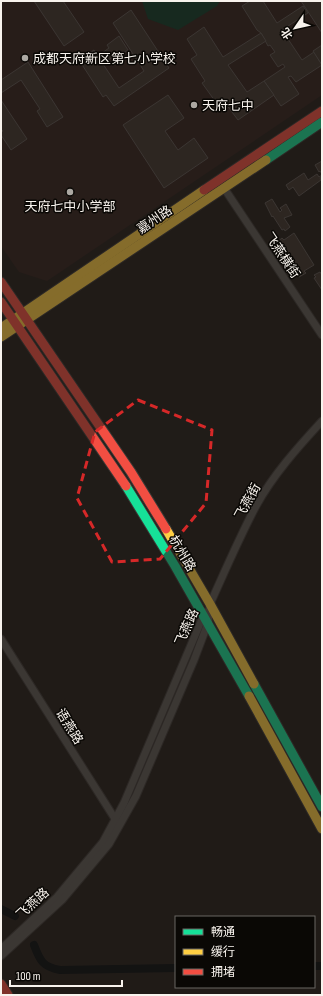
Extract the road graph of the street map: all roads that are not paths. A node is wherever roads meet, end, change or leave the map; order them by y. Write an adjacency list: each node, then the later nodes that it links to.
1 (322, 111): 6 (main road)
2 (322, 122): 3 (main road, 嘉州路)
3 (224, 188): 6 (main road, 嘉州路); 9 (street, 飞燕横街)
4 (1, 282): 6 (main road, 杭州路)
5 (1, 302): 7 (main road, 杭州路)
6 (24, 317): 7 (main road); 12 (main road, 杭州路)
7 (15, 323): 8 (main road); 10 (main road); 13 (main road, 杭州路)
8 (1, 328)
9 (322, 335)
10 (1, 337)
11 (322, 421): 12 (street, 飞燕街)
12 (210, 604): 13 (street, 飞燕路); 14 (street, 飞燕路); 16 (main road, 杭州路)
13 (204, 614): 14 (main road, 杭州路); 17 (street, 飞燕路)
14 (208, 624): 17 (street, 飞燕路); 18 (main road, 杭州路)
15 (1, 639): 17 (street, 语燕路)
16 (322, 807)
17 (117, 823): 19 (street, 飞燕路); 20 (street, 飞燕路)
18 (322, 829)
19 (1, 949)
20 (1, 956)
21 (1, 984): 22 (main road)
22 (8, 995)

